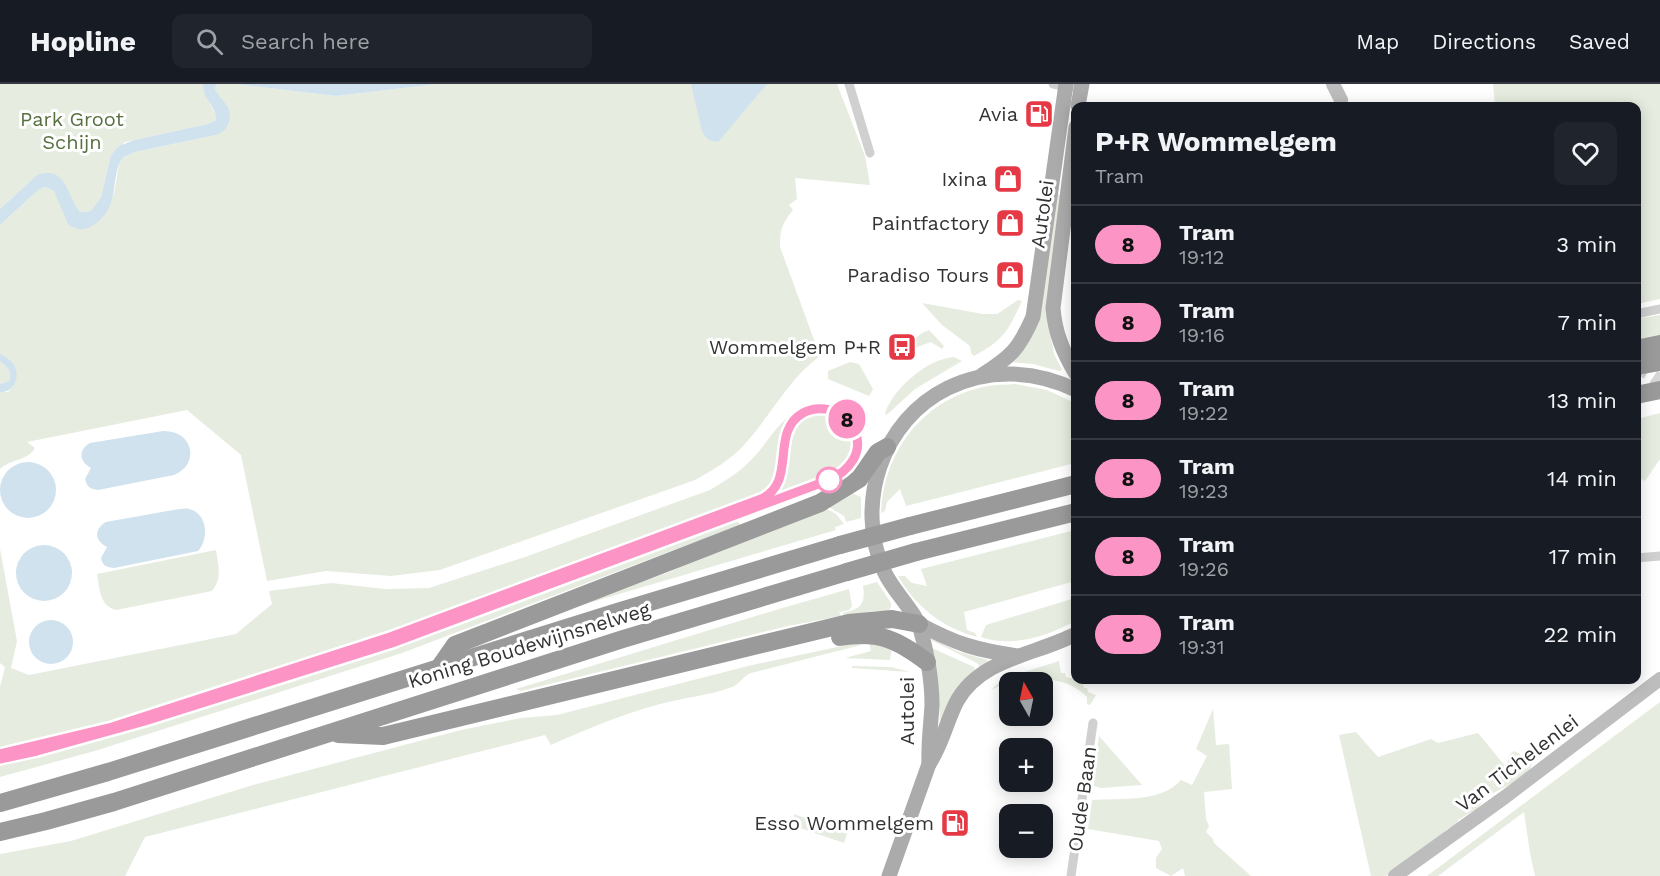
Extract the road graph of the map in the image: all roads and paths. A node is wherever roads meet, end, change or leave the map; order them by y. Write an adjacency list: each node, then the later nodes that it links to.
1 (850, 84): 6 (street)
2 (1333, 84): 5 (street)
3 (1070, 85): 4 (main road, Autolei); 15 (main road, Autolei)
4 (1076, 102)
5 (1341, 102)
6 (870, 153)
7 (1071, 180): 13 (main road, Autolei)
8 (1660, 309): 9 (street)
9 (1641, 313)
10 (1660, 344): 11 (highway)
11 (1641, 347)
12 (1660, 362): 14 (highway)
13 (1071, 365)
14 (1641, 365)
15 (981, 376): 16 (main road, Autolei); 19 (main road, Autolei)
16 (1071, 388)
17 (1660, 390): 18 (highway)
18 (1641, 394)
19 (887, 447): 24 (main road, Autolei); 29 (highway)
20 (1071, 485): 29 (highway, Koning Boudewijnsnelweg, bridge)
21 (1071, 513): 32 (highway, Koning Boudewijnsnelweg, bridge)
22 (1660, 556): 23 (street)
23 (1641, 558)
24 (919, 624): 25 (highway); 27 (main road, Autolei); 28 (main road, Autolei)
25 (804, 634): 28 (highway); 32 (highway)
26 (1071, 636): 27 (main road, Autolei)
27 (1020, 656): 33 (main road, Autolei)
28 (927, 662): 33 (main road, Autolei)
29 (439, 668): 34 (highway, Koning Boudewijnsnelweg)
30 (1660, 679): 38 (street, Van Tichelenlei)
31 (1093, 723): 37 (street, Oude Baan)
32 (324, 734): 35 (highway, Koning Boudewijnsnelweg)
33 (929, 764): 36 (main road, Autolei)
34 (0, 803)
35 (0, 832)
36 (889, 876)
37 (1071, 876)
38 (1395, 876)

